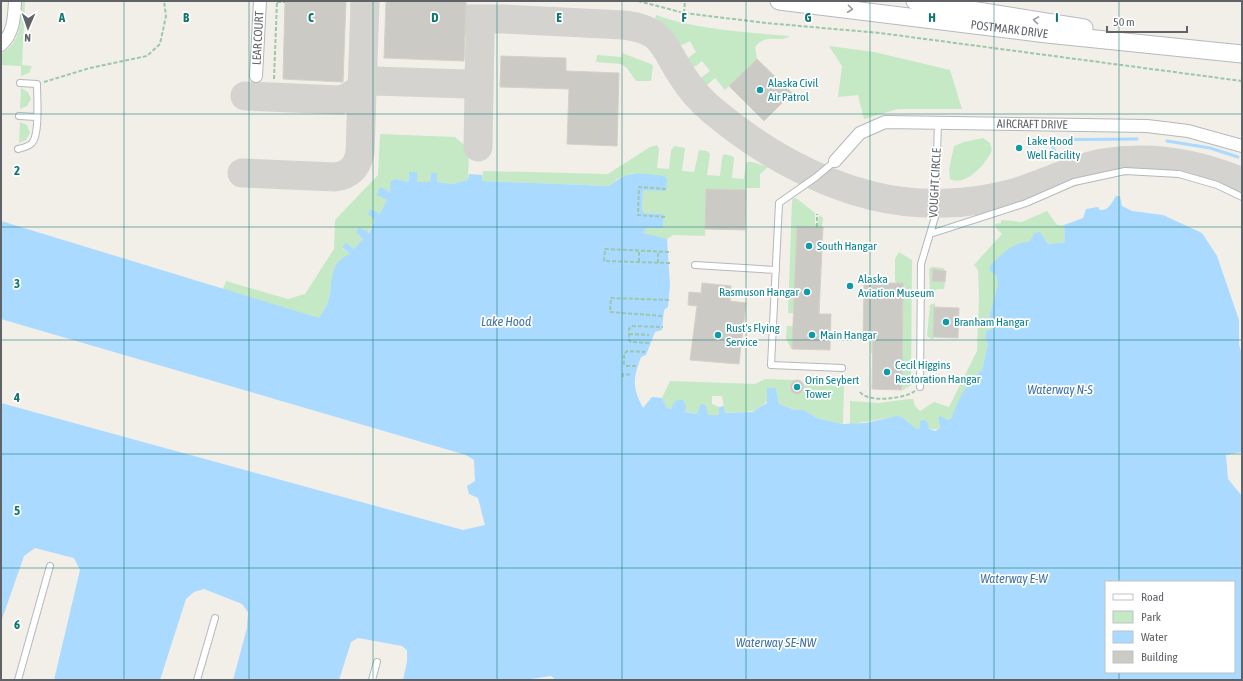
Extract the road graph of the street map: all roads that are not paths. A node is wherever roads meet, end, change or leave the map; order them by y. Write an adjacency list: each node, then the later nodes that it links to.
1 (15, 1): 5 (street)
2 (260, 1): 7 (street, LEAR COURT)
3 (779, 1): 6 (street, POSTMARK DRIVE, one-way to 6)
4 (915, 1): 6 (street, POSTMARK DRIVE, one-way to 4)
5 (1, 45)
6 (1241, 54)
7 (256, 76)
8 (20, 83): 10 (lane)
9 (19, 116): 10 (lane)
10 (36, 117): 13 (lane)
11 (938, 122): 12 (street, AIRCRAFT DRIVE); 14 (street, AIRCRAFT DRIVE); 16 (lane, VOUGHT CIRCLE)
12 (1242, 146)
13 (18, 149)
14 (835, 161): 18 (lane)
15 (1242, 197): 16 (lane)
16 (930, 234): 20 (lane, VOUGHT CIRCLE)
17 (695, 266): 18 (lane)
18 (776, 270): 19 (lane)
19 (842, 368)
20 (920, 387)
21 (50, 566): 24 (lane)
22 (215, 618): 25 (lane)
23 (377, 662): 26 (lane)
24 (18, 680)
25 (197, 680)
26 (372, 680)

